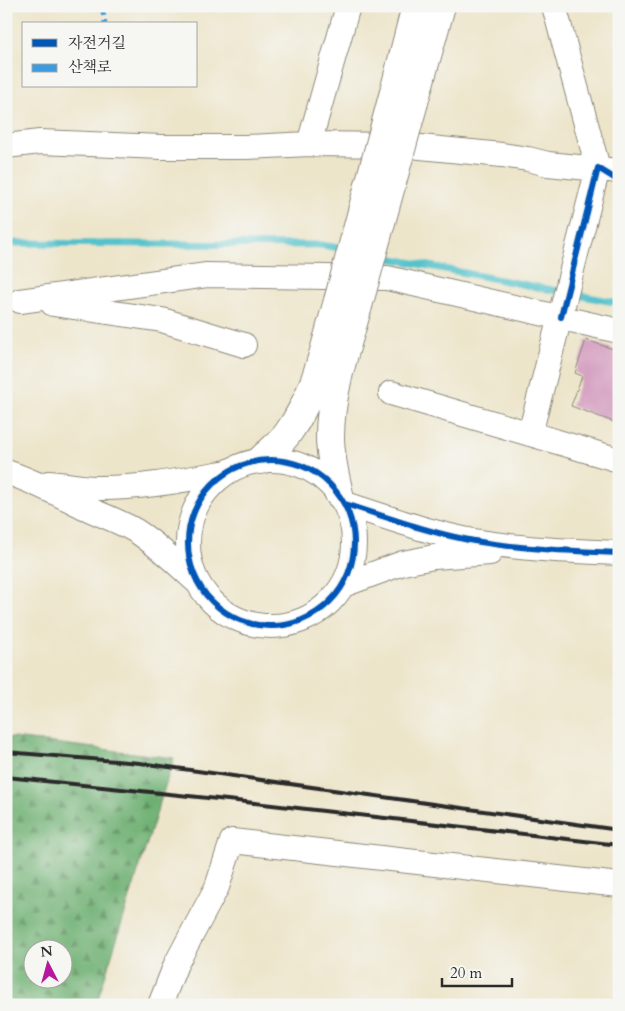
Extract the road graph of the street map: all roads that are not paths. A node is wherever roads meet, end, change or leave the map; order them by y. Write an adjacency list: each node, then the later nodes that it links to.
1 (348, 6): 6 (street)
2 (416, 6): 5 (highway)
3 (441, 6): 5 (highway)
4 (554, 6): 8 (street)
5 (404, 97): 11 (highway, bridge)
6 (309, 144): 7 (street); 8 (street)
7 (6, 146)
8 (609, 169): 9 (street); 12 (street)
9 (619, 181)
10 (13, 301): 12 (street); 14 (street)
11 (348, 303): 17 (highway); 22 (highway)
12 (561, 317): 13 (street); 16 (street)
13 (619, 331)
14 (244, 345)
15 (391, 393): 16 (street)
16 (530, 434): 18 (street)
17 (261, 460): 20 (street); 22 (street)
18 (619, 460)
19 (6, 472): 21 (street)
20 (227, 472): 21 (street); 25 (street)
21 (34, 481): 25 (street)
22 (342, 499): 23 (street); 26 (street)
23 (554, 550): 24 (street); 26 (street)
24 (619, 554)
25 (197, 582): 26 (street)
26 (342, 585)
27 (619, 885): 28 (street)
28 (160, 1005)

